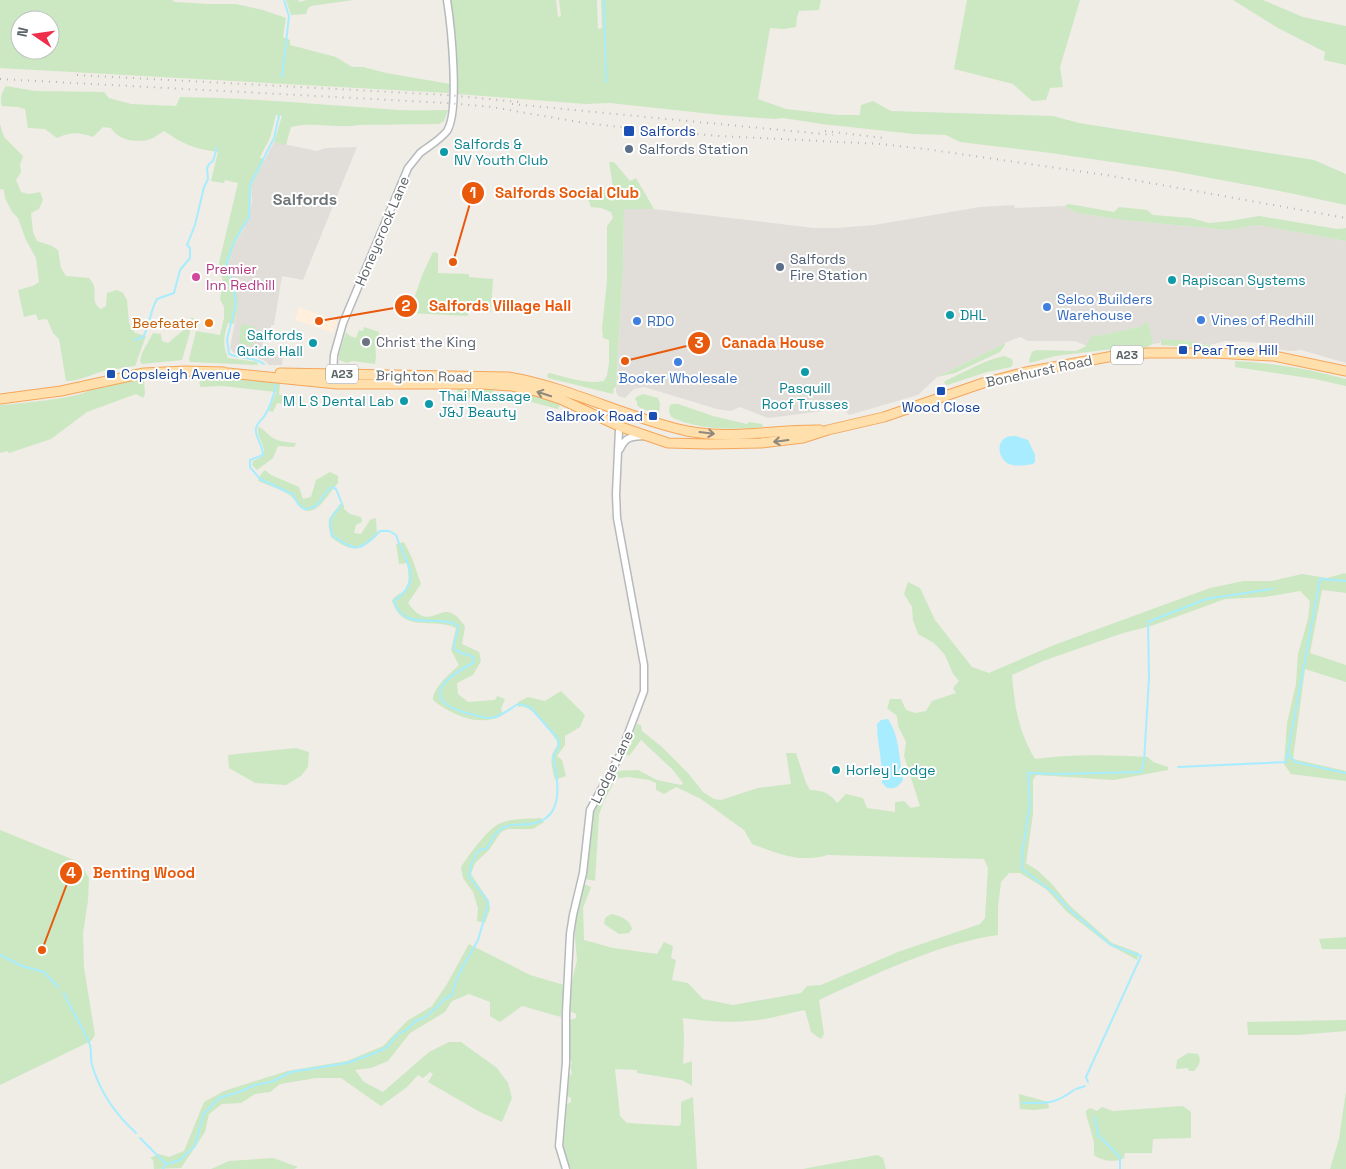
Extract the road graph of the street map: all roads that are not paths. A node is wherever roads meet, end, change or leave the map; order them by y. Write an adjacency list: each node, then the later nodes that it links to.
1 (447, 0): 3 (street, Honeycrock Lane)
2 (1346, 371): 7 (main road, Bonehurst Road / A23)
3 (333, 379): 4 (main road, Brighton Road / A23); 5 (main road, Brighton Road / A23); 6 (main road, Brighton Road / A23, one-way to 3)
4 (0, 399)
5 (624, 412): 7 (main road, Bonehurst Road / A23, one-way to 7)
6 (621, 427): 8 (main road, Bonehurst Road / A23); 9 (street, Lodge Lane)
7 (828, 430): 8 (main road, Bonehurst Road / A23, one-way to 8)
8 (645, 436): 9 (street)
9 (619, 450): 10 (street, Lodge Lane)
10 (566, 1169)

